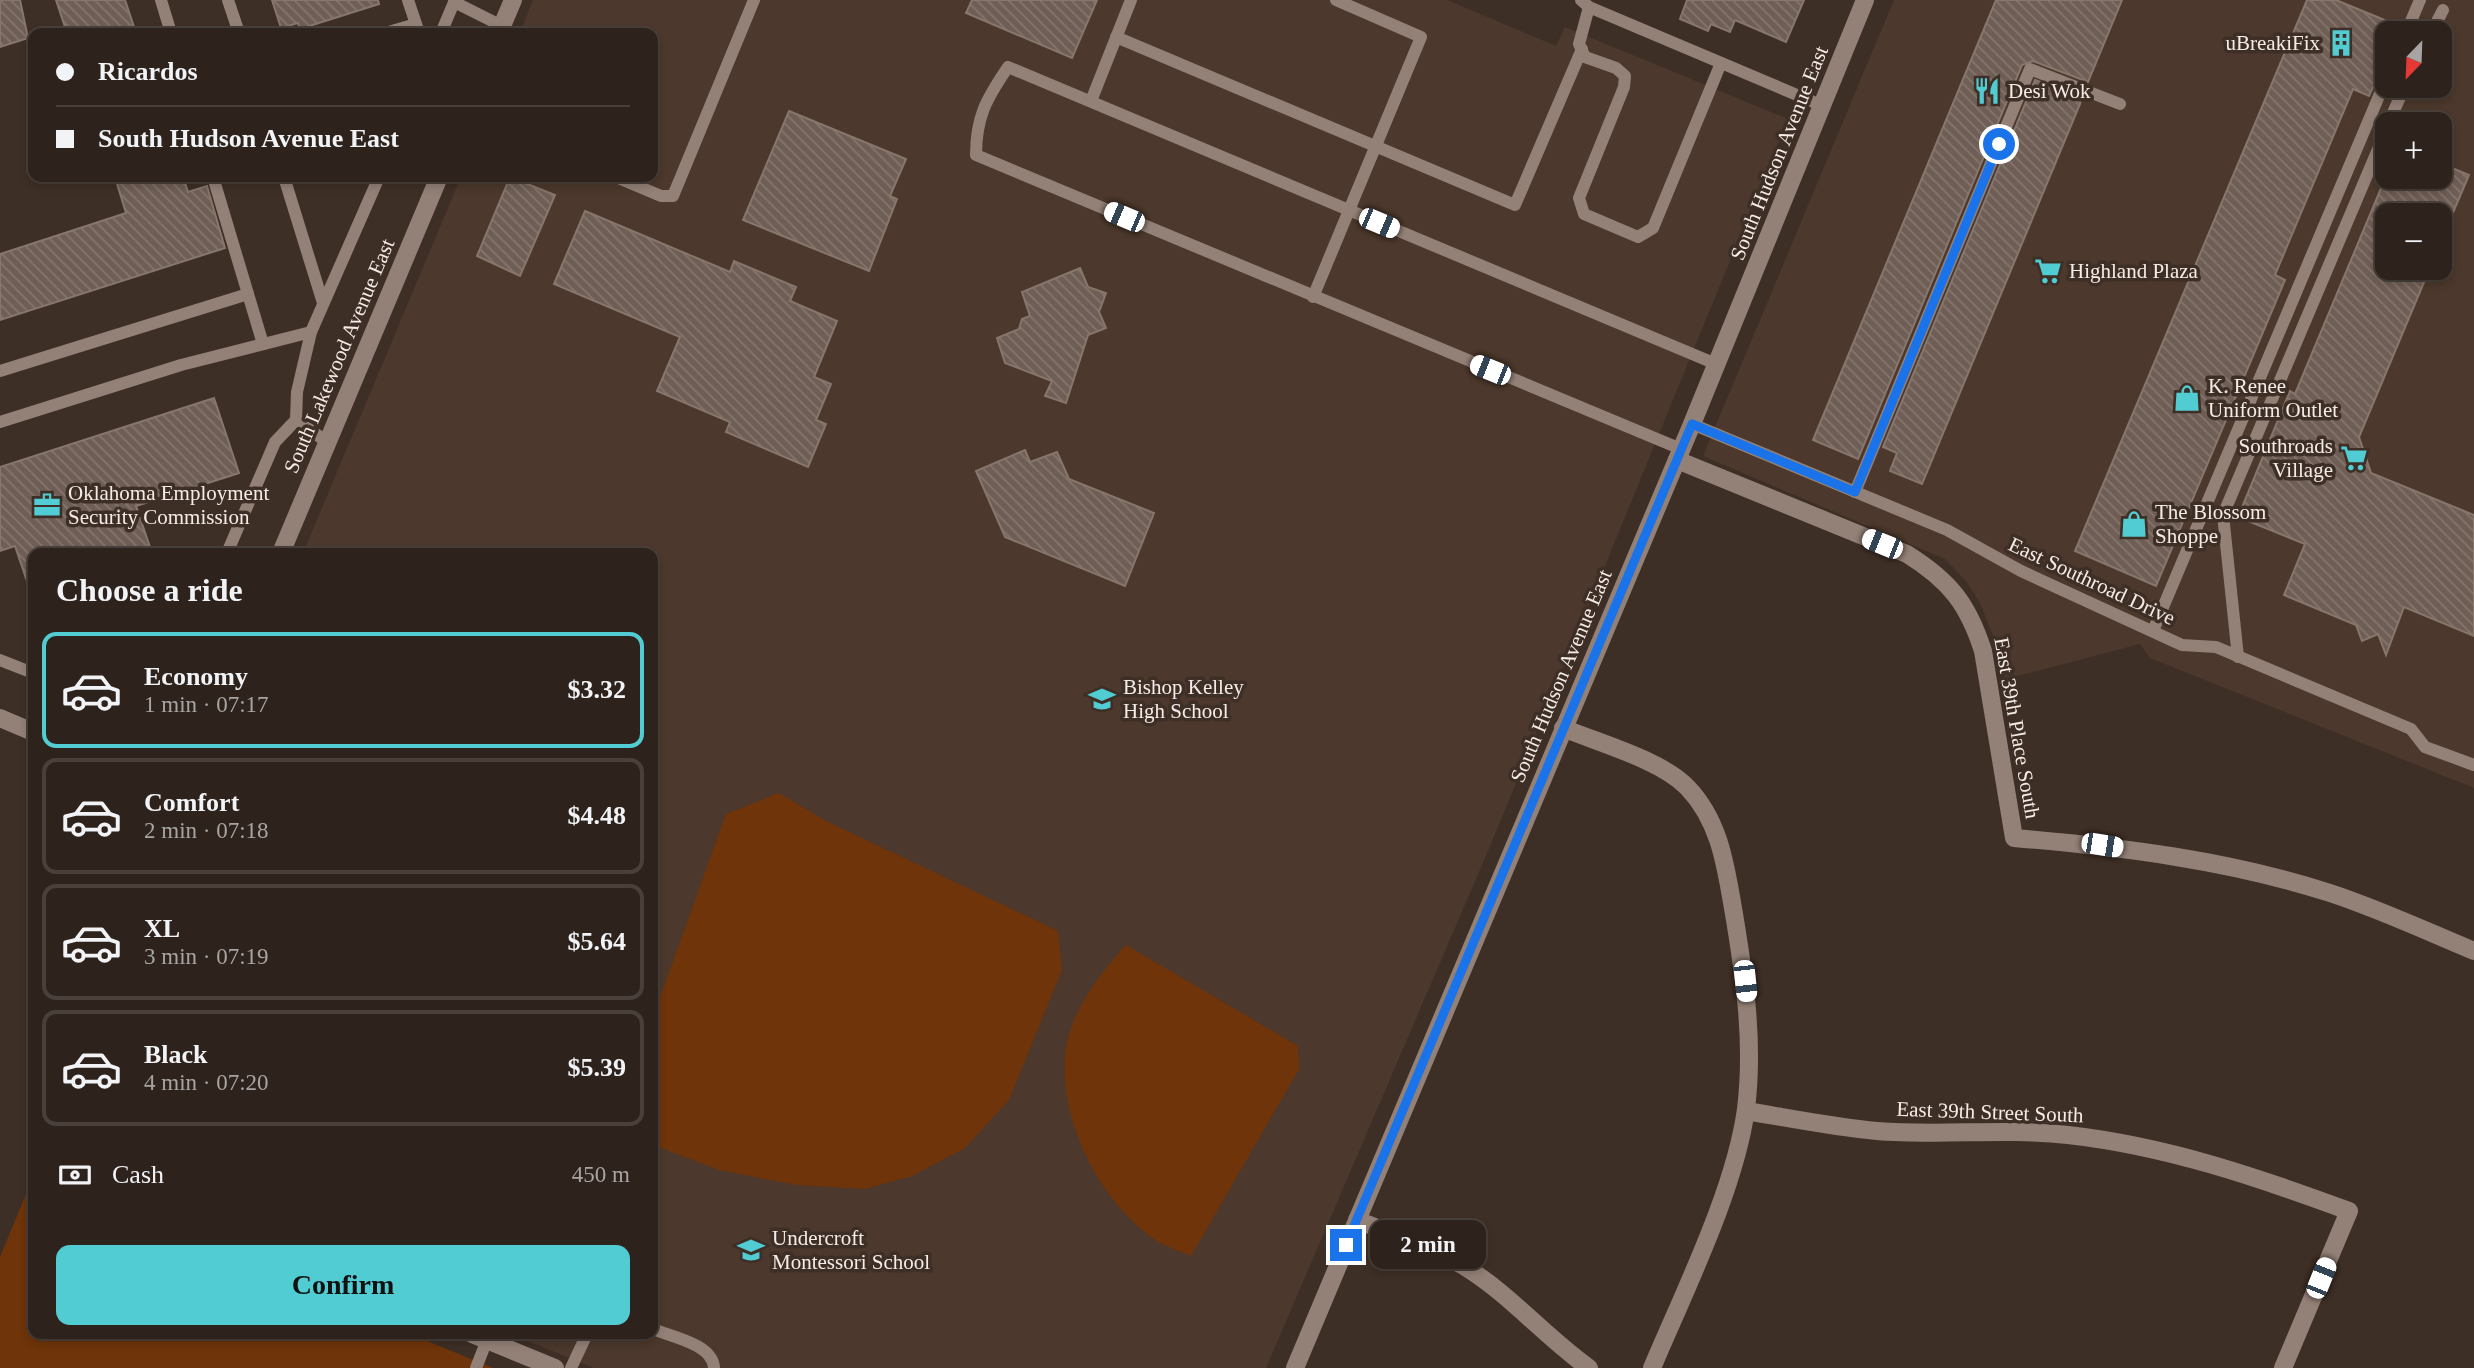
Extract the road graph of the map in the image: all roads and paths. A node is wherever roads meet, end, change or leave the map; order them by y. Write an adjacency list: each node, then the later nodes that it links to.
1 (161, 0): 15 (lane)
2 (228, 0): 16 (lane)
3 (408, 0): 17 (lane)
4 (513, 0): 20 (street)
5 (754, 0): 34 (lane)
6 (1131, 0): 21 (lane)
7 (1336, 0): 28 (lane)
8 (1865, 0): 27 (street, South Hudson Avenue East)
9 (2420, 0): 13 (lane)
10 (454, 1): 18 (lane); 19 (lane)
11 (1585, 4): 22 (lane); 23 (lane)
12 (2443, 10): 14 (lane)
13 (2411, 21)
14 (2437, 21)
15 (169, 28)
16 (237, 28)
17 (417, 28)
18 (443, 28)
19 (497, 28)
20 (501, 28)
21 (1116, 37): 25 (lane); 28 (lane)
22 (1582, 49): 23 (lane); 28 (lane)
23 (1721, 63): 27 (lane)
24 (2378, 98): 51 (lane)
25 (1091, 102): 35 (lane); 37 (lane)
26 (2120, 104): 48 (lane)
27 (1823, 106): 41 (street, South Hudson Avenue East)
28 (1376, 147): 35 (lane)
29 (2375, 157): 52 (lane)
30 (214, 182): 36 (lane)
31 (286, 182): 38 (lane)
32 (377, 182): 38 (lane)
33 (437, 182): 46 (street, South Lakewood Avenue East)
34 (628, 182)
35 (1350, 211): 37 (lane); 41 (lane)
36 (248, 294): 40 (lane); 42 (lane)
37 (1313, 297): 47 (lane)
38 (323, 303): 39 (lane)
39 (311, 332): 40 (lane); 43 (lane)
40 (263, 344): 44 (lane)
41 (1716, 364): 45 (street, South Hudson Avenue East)
42 (0, 371)
43 (296, 420): 46 (lane); 49 (lane)
44 (0, 422)
45 (1692, 424): 47 (street, South Hudson Avenue East); 48 (lane, East Southroad Drive)
46 (327, 442): 50 (street, South Lakewood Avenue East)
47 (1679, 455): 56 (street, South Hudson Avenue East); 59 (street, East 39th Place South)
48 (1855, 492): 51 (lane, East Southroad Drive)
49 (229, 548)
50 (283, 548)
51 (2153, 631): 52 (lane, East Southroad Drive)
52 (2238, 657): 58 (lane, East Southroad Drive)
53 (0, 660): 54 (lane)
54 (28, 671)
55 (0, 718): 57 (street)
56 (1563, 728): 60 (street); 61 (street, South Hudson Avenue East)
57 (28, 730)
58 (2474, 765)
59 (2474, 951)
60 (1745, 1111): 72 (street); 73 (street, East 39th Street South)
61 (1357, 1220): 70 (street, South Hudson Avenue East); 71 (street)
62 (658, 1331): 69 (lane)
63 (480, 1339): 66 (lane)
64 (485, 1339): 67 (street)
65 (585, 1339): 68 (lane)
66 (476, 1368)
67 (555, 1368)
68 (571, 1368)
69 (714, 1368)
70 (1295, 1368)
71 (1588, 1368)
72 (1652, 1368)
73 (2283, 1368)

